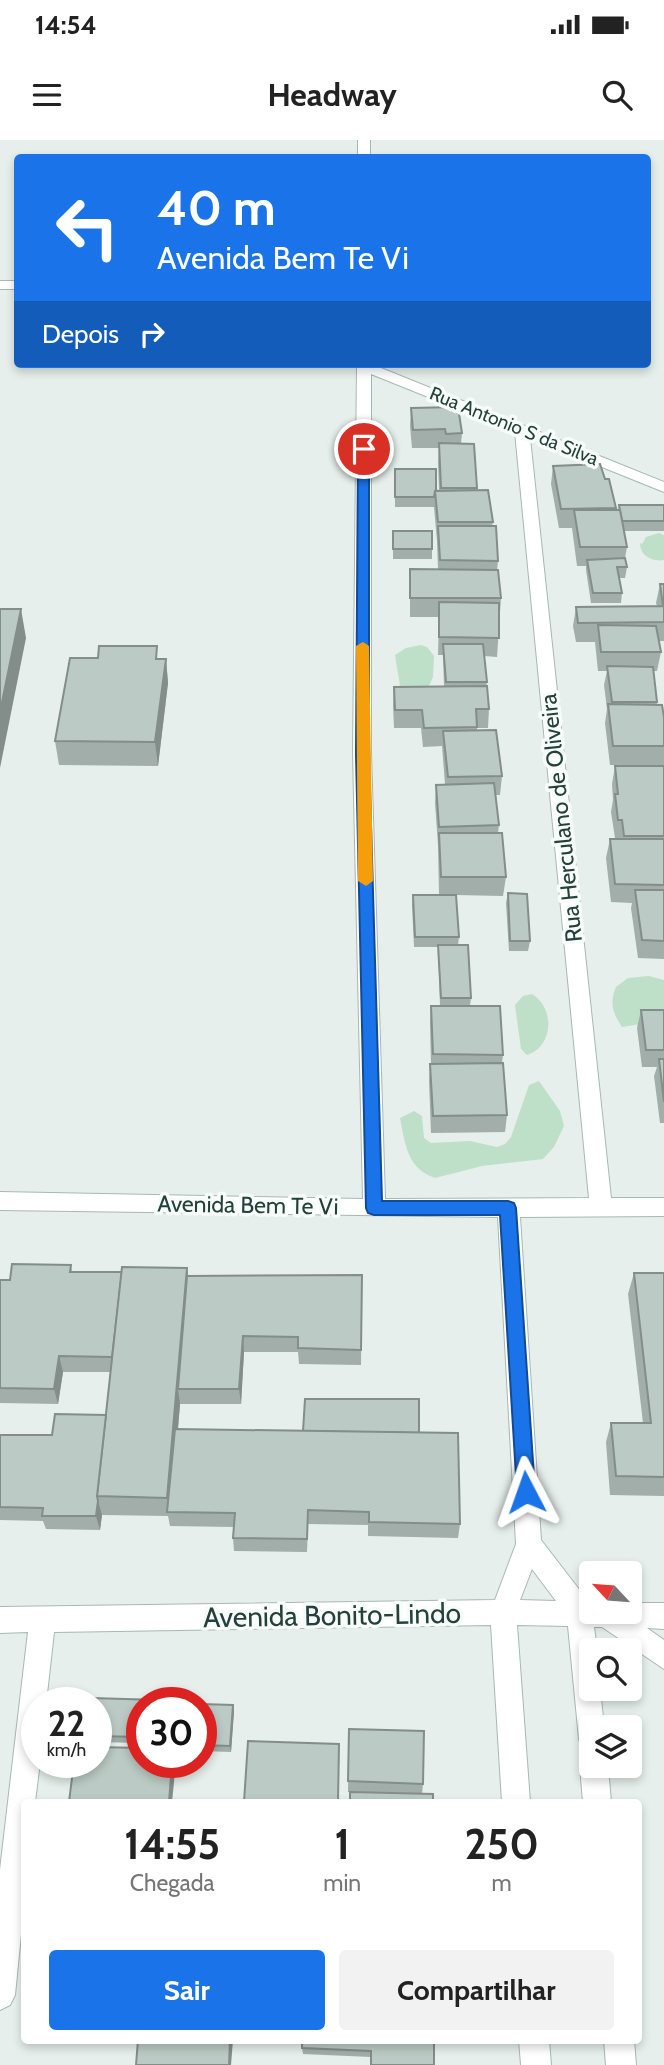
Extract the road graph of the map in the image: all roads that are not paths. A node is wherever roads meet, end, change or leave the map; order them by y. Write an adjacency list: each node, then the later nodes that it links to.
1 (364, 368): 8 (street)
2 (371, 368): 3 (street, Rua Antonio S da Silva)
3 (522, 429): 4 (street, Rua Antonio S da Silva); 6 (street, Rua Herculano de Oliveira)
4 (664, 486)
5 (0, 1201): 8 (street, Avenida Bem Te Vi)
6 (601, 1207): 7 (street, Avenida Bem Te Vi); 9 (street, Avenida Bem Te Vi)
7 (664, 1207)
8 (374, 1208): 9 (street, Avenida Bem Te Vi)
9 (508, 1208): 10 (street)
10 (529, 1544): 11 (street); 12 (street)
11 (579, 1611)
12 (503, 1612): 13 (street, Avenida Bonito-Lindo); 17 (street, Avenida Bonito-Lindo); 24 (street)
13 (579, 1612)
14 (642, 1616): 15 (street, Avenida Bonito-Lindo)
15 (664, 1616)
16 (0, 1620): 17 (street, Avenida Bonito-Lindo)
17 (42, 1621): 23 (street)
18 (581, 1624): 21 (street)
19 (619, 1624): 20 (street)
20 (664, 1656)
21 (590, 1715)
22 (595, 1778): 25 (street)
23 (22, 1799)
24 (516, 1799)
25 (597, 1799)
26 (21, 1808): 27 (street)
27 (0, 1995)
28 (534, 2044): 30 (street)
29 (619, 2044): 31 (street)
30 (536, 2065)
31 (621, 2065)

